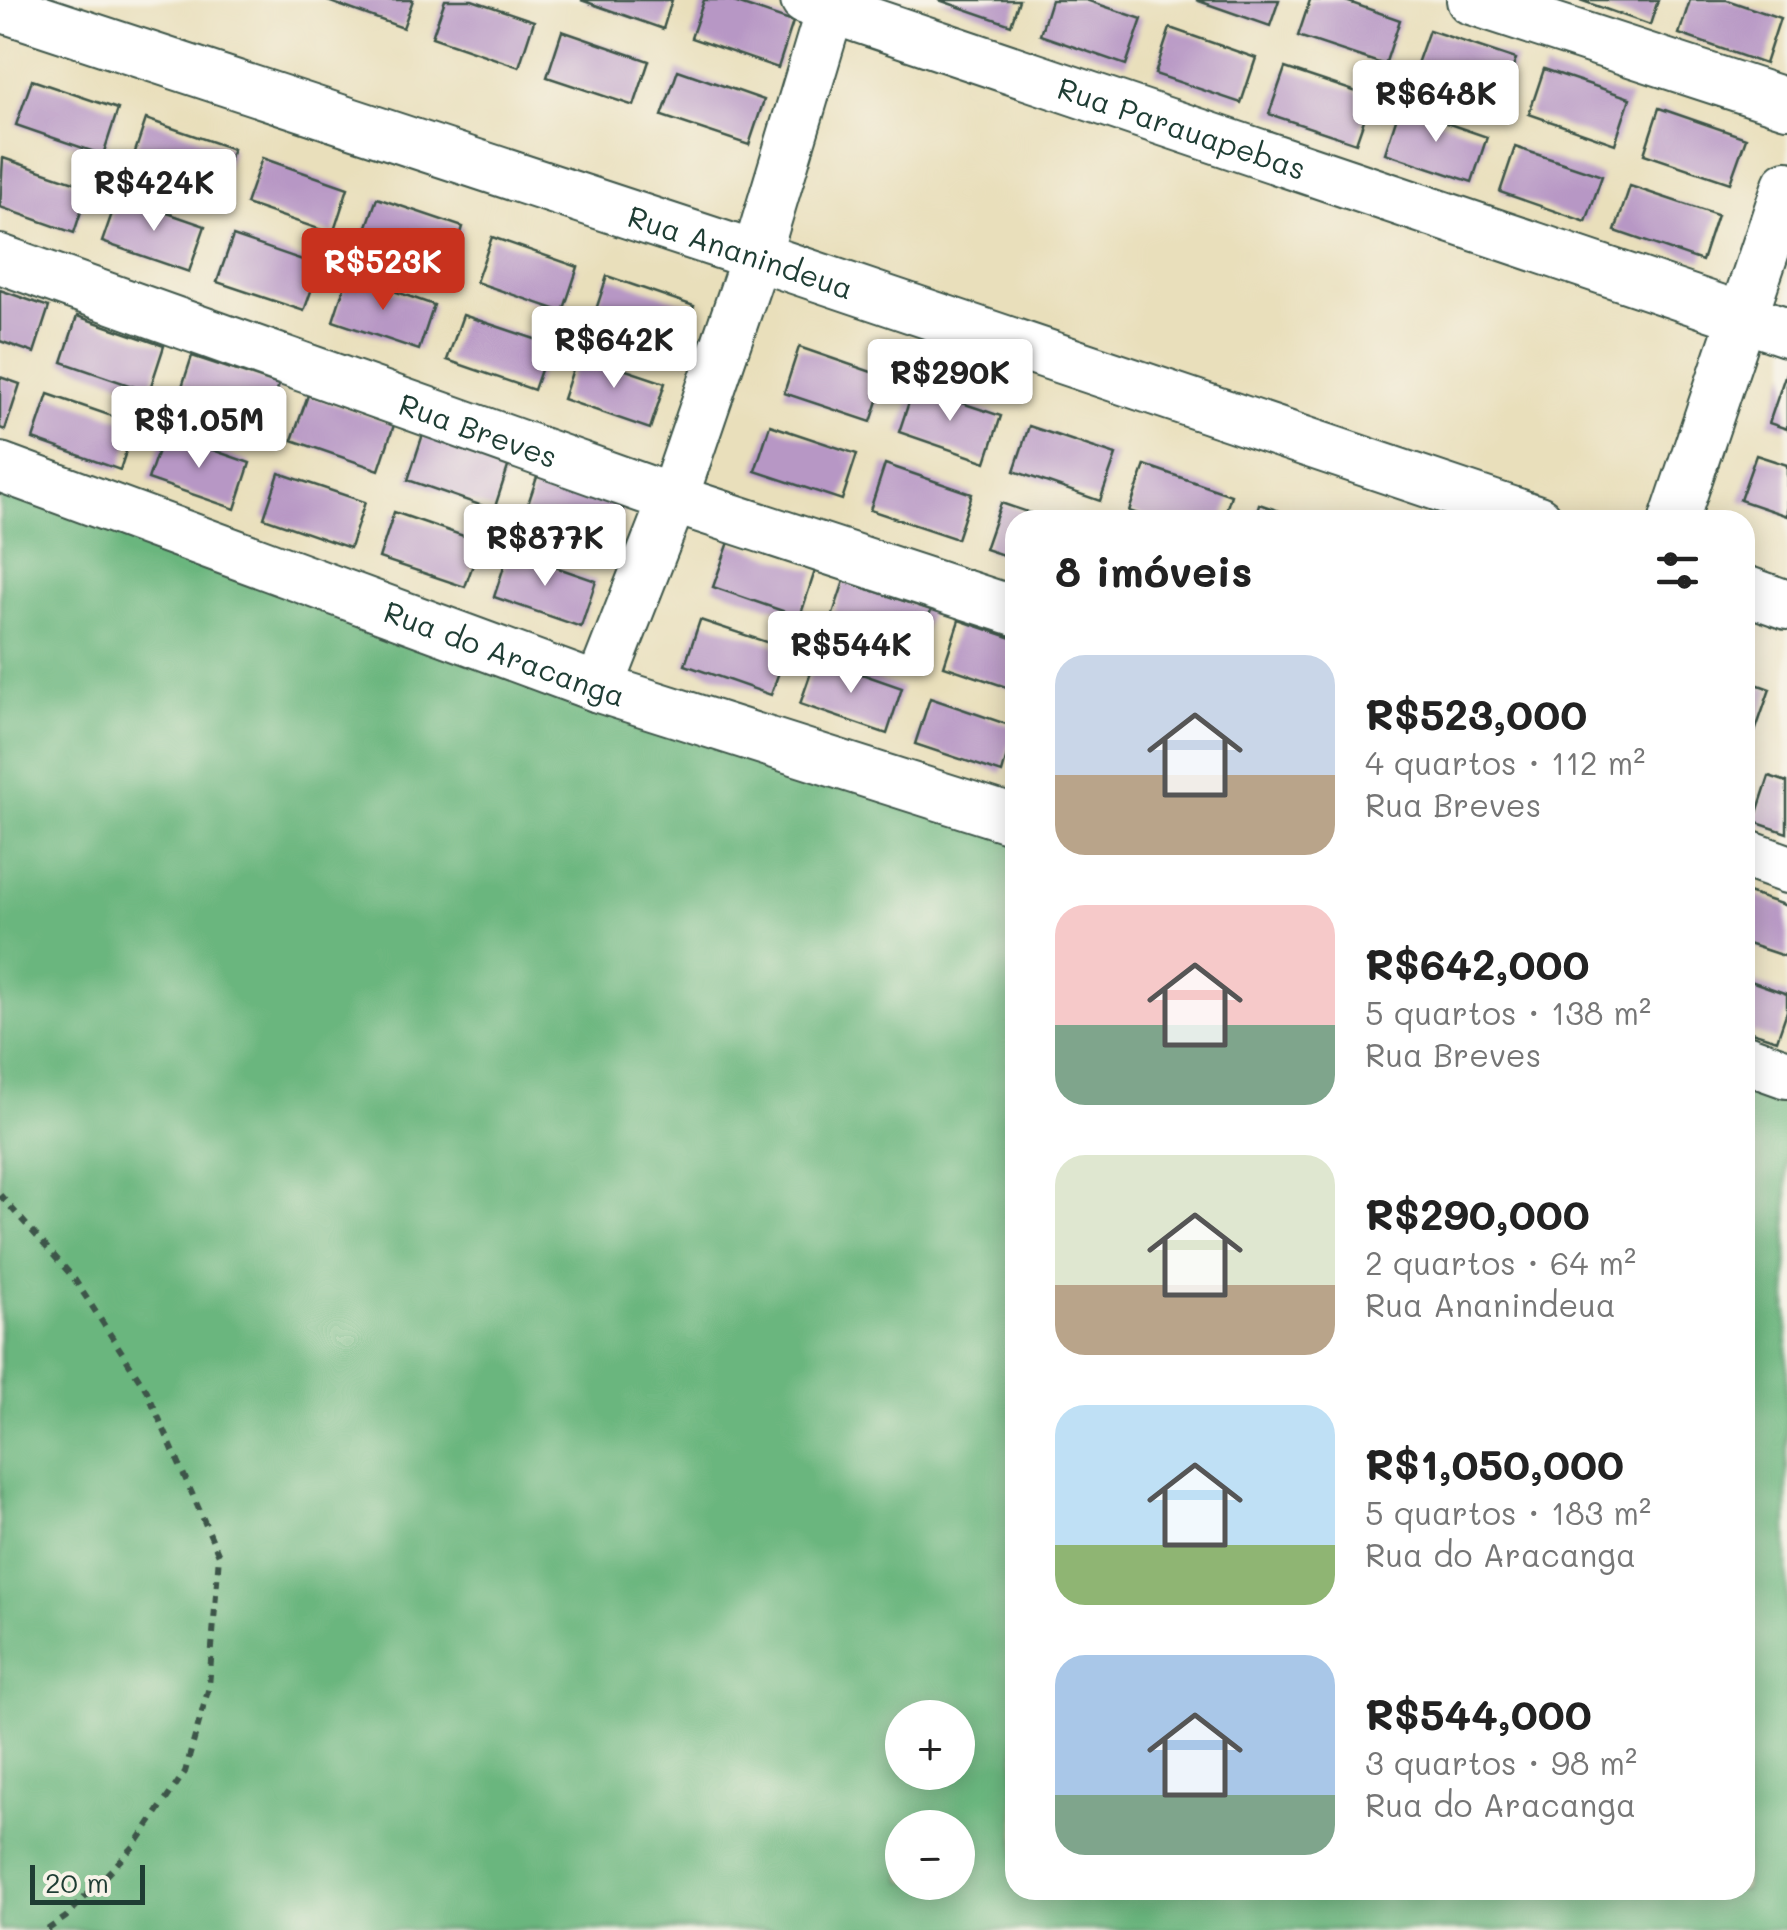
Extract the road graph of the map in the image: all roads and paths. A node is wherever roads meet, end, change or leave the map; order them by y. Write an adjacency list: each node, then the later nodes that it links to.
1 (1471, 0): 4 (street)
2 (822, 3): 6 (street); 8 (street, Rua Parauapebas)
3 (0, 7): 6 (street, Rua Ananindeua)
4 (1787, 103)
5 (1787, 184): 8 (street)
6 (756, 256): 11 (street); 12 (street, Rua Ananindeua)
7 (0, 258): 11 (street, Rua Breves)
8 (1742, 317): 9 (street, Rua Parauapebas); 13 (street)
9 (1787, 332)
10 (0, 467): 17 (street, Rua do Aracanga)
11 (673, 498): 16 (street, Rua Breves); 17 (street)
12 (1508, 510)
13 (1677, 510)
14 (1755, 594): 15 (street)
15 (1787, 605)
16 (1005, 608)
17 (599, 688): 18 (street, Rua do Aracanga)
18 (1005, 817)
19 (1755, 858): 20 (street)
20 (1787, 869)
21 (1755, 1063): 22 (street)
22 (1787, 1074)
23 (0, 1195): 24 (path)
24 (48, 1930)

